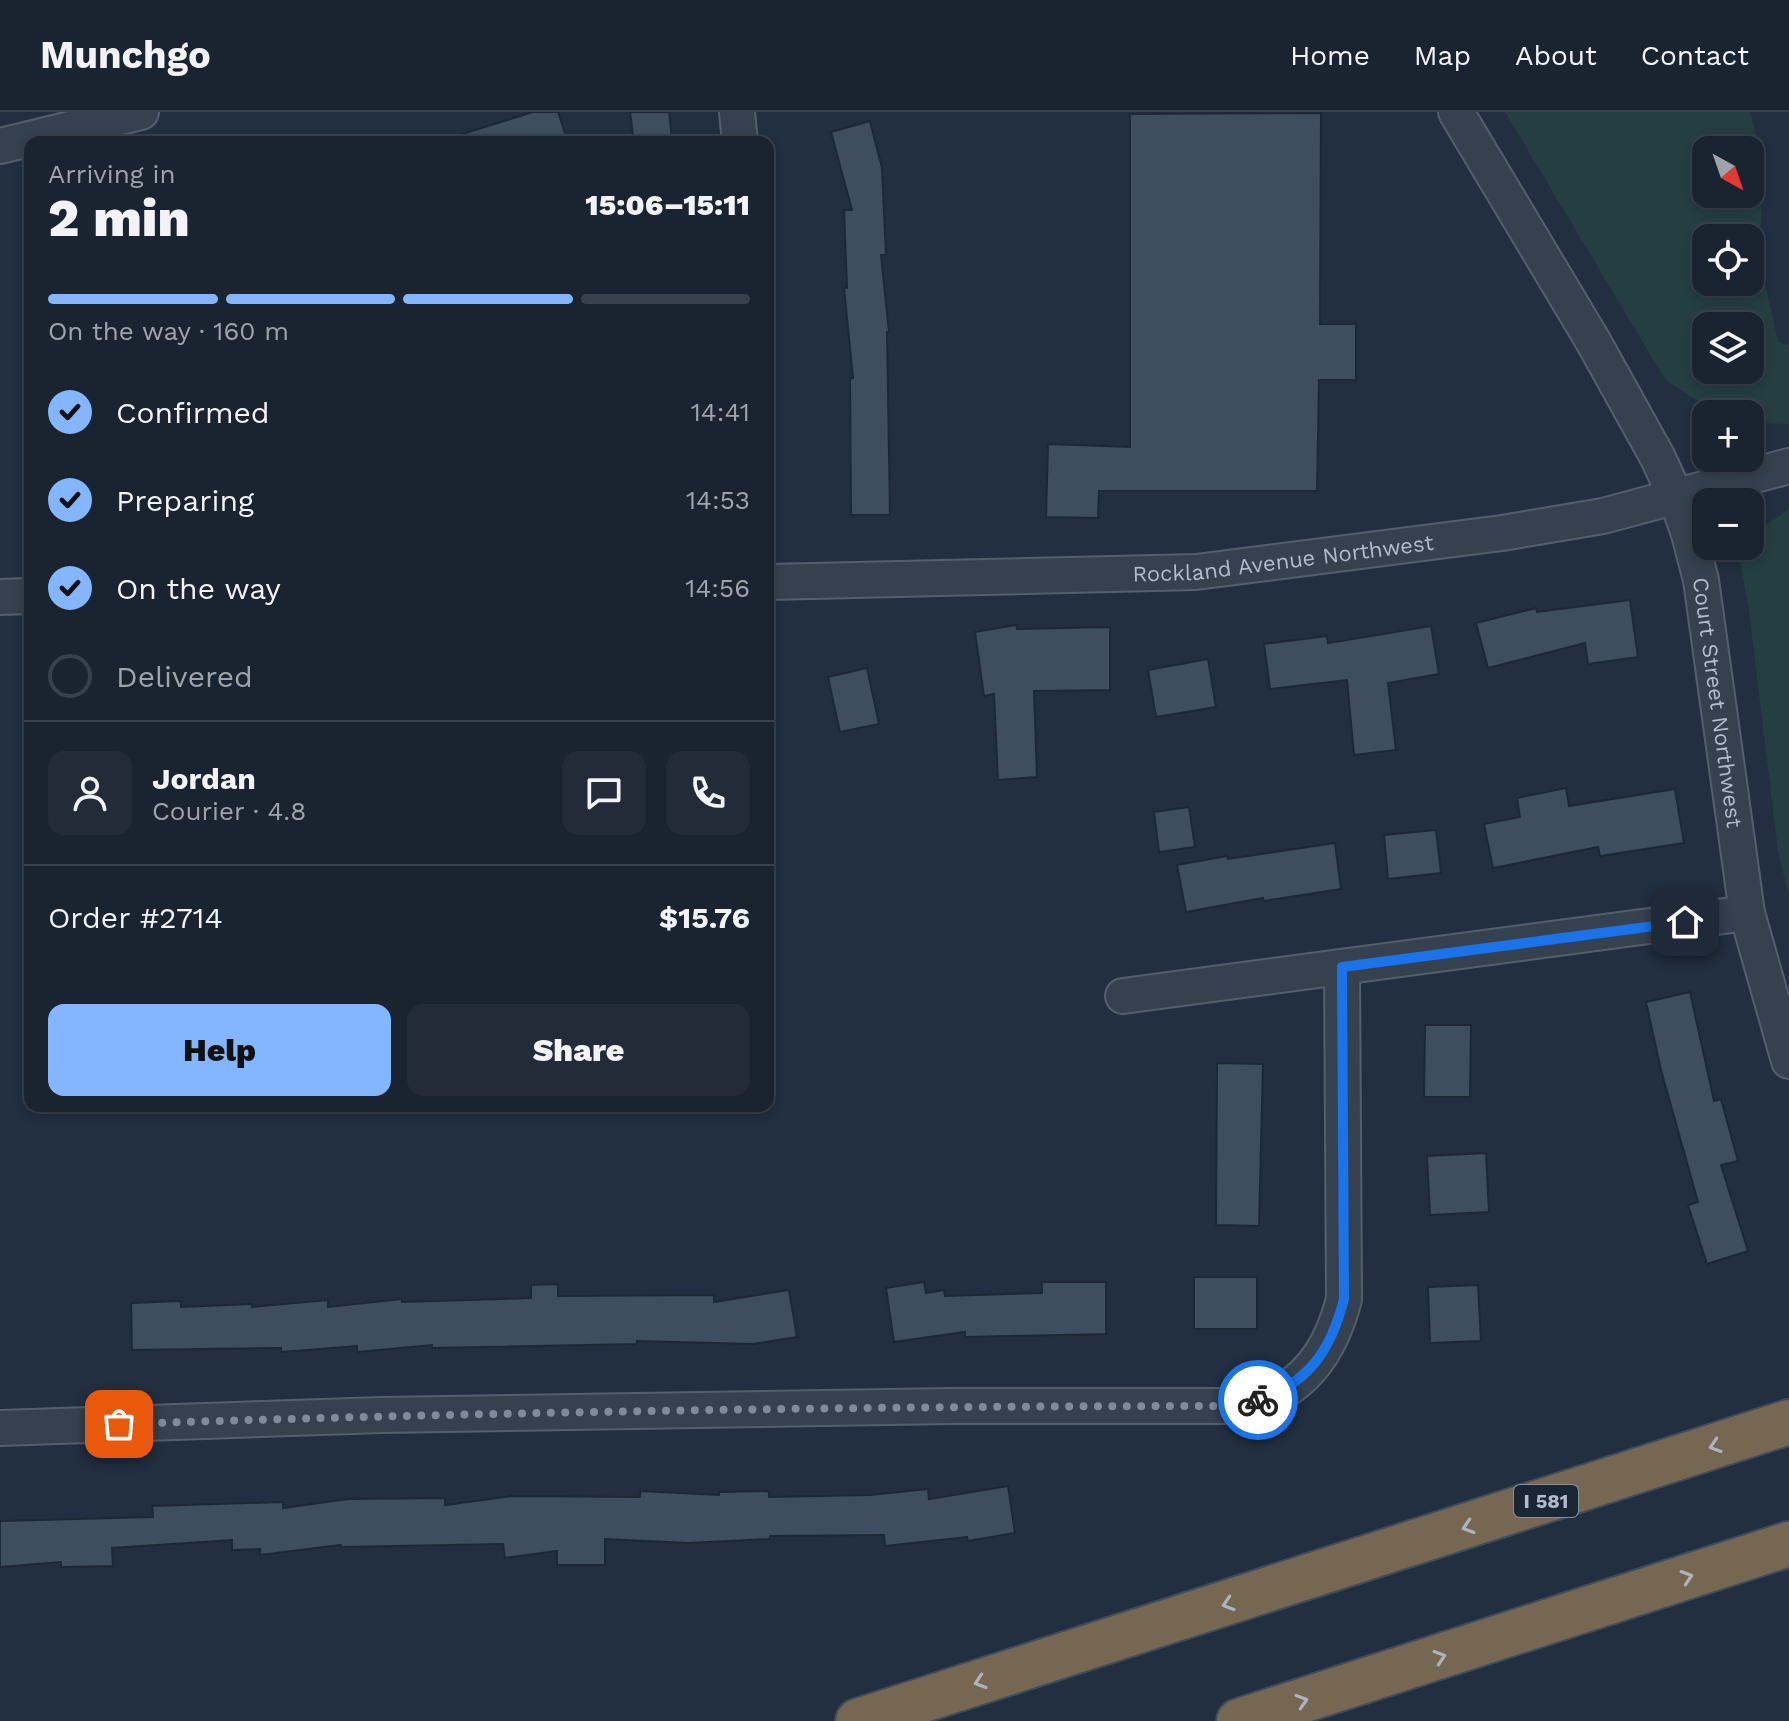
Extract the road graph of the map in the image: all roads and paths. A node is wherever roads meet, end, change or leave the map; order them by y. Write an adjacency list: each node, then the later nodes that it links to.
1 (141, 112): 4 (street)
2 (737, 112): 5 (street)
3 (1456, 112): 9 (street, Court Street Northwest)
4 (41, 136)
5 (739, 136)
6 (24, 140): 7 (street)
7 (0, 146)
8 (1789, 466): 9 (street, Rockland Avenue Northwest)
9 (1676, 497): 10 (street, Rockland Avenue Northwest); 13 (street, Court Street Northwest)
10 (774, 582)
11 (24, 596): 12 (street)
12 (0, 597)
13 (1747, 913): 14 (street); 16 (street, Court Street Northwest)
14 (1342, 967): 15 (street); 18 (street)
15 (1123, 996)
16 (1789, 1061)
17 (1789, 1422): 20 (highway, I 581, one-way to 20)
18 (0, 1428)
19 (1789, 1544): 21 (highway, one-way to 19)
20 (858, 1721)
21 (1239, 1721)

